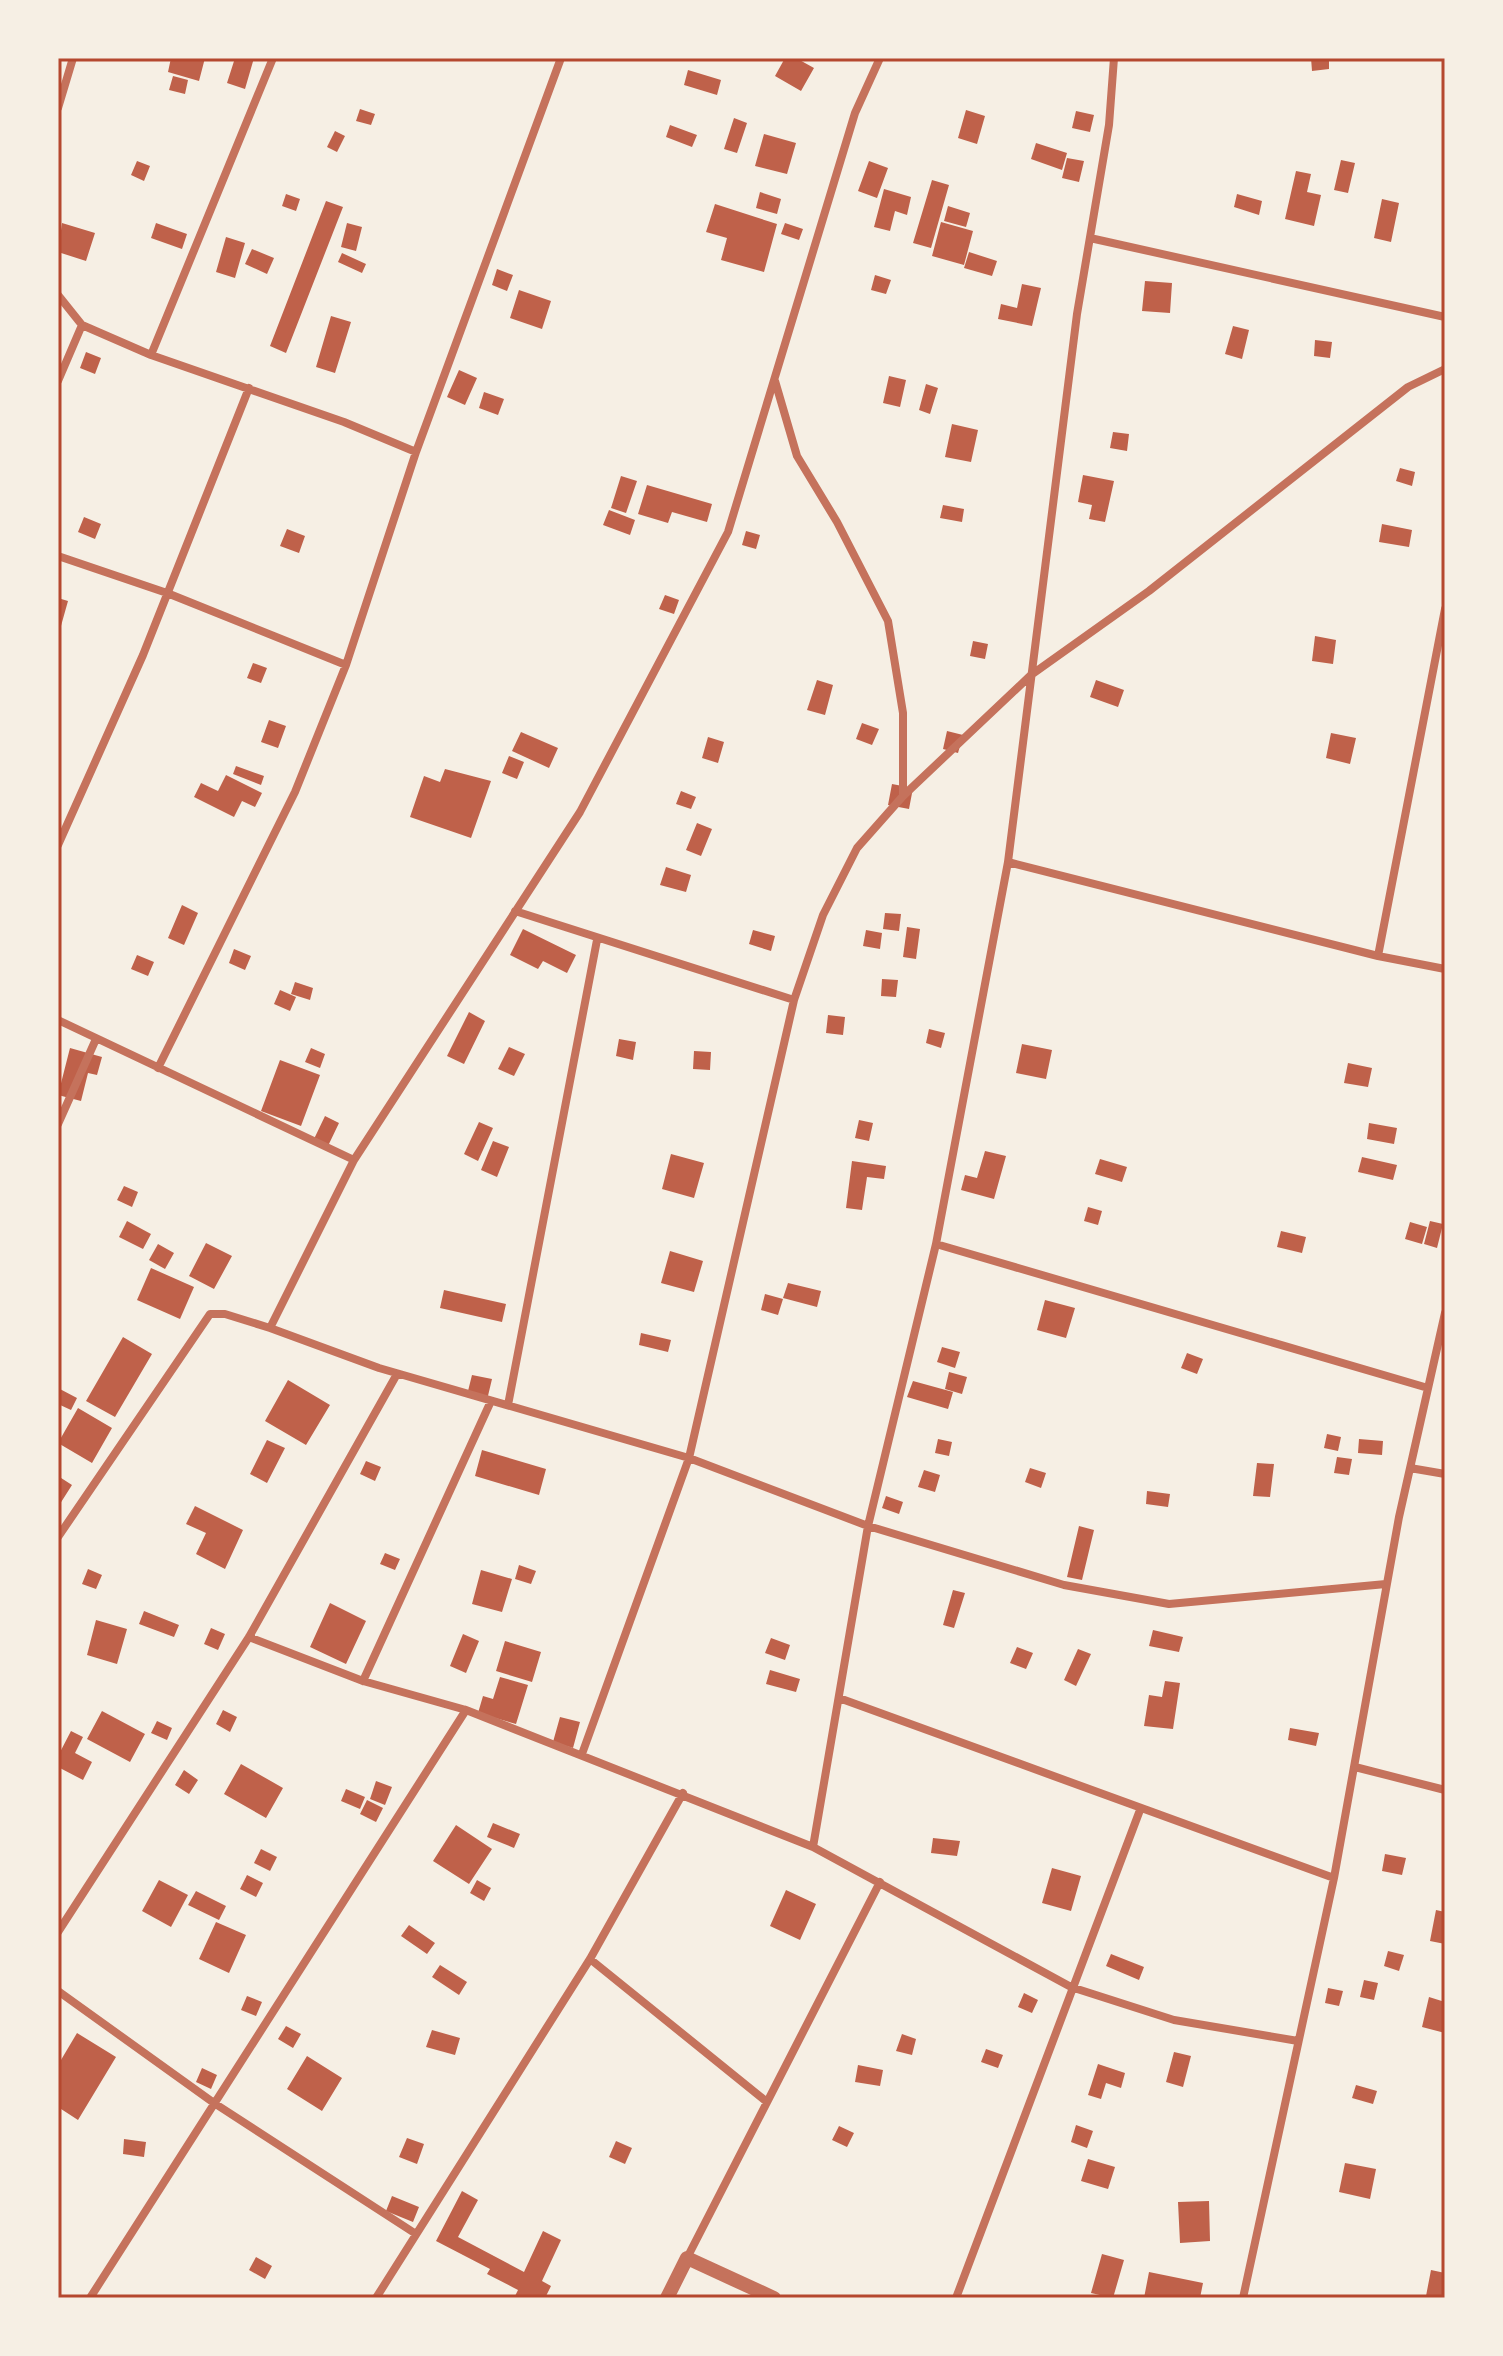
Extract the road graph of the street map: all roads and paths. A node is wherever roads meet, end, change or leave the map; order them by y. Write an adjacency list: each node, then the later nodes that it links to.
1 (73, 58): 6 (street)
2 (273, 58): 11 (street)
3 (561, 58): 16 (street)
4 (880, 58): 13 (street)
5 (1114, 58): 7 (street)
6 (58, 108)
7 (1090, 238): 9 (street); 21 (street)
8 (58, 295): 10 (street)
9 (1445, 317)
10 (82, 325): 11 (street); 14 (street)
11 (151, 355): 15 (street)
12 (1445, 369): 21 (street)
13 (774, 378): 22 (street); 25 (street)
14 (58, 381)
15 (249, 388): 16 (street); 18 (street)
16 (416, 452): 20 (street)
17 (58, 556): 18 (street)
18 (167, 593): 20 (street); 23 (street)
19 (1445, 609): 27 (street)
20 (346, 665): 32 (street)
21 (1031, 675): 22 (street); 24 (street)
22 (903, 796): 29 (street)
23 (58, 845)
24 (1008, 862): 27 (street); 35 (street)
25 (515, 911): 26 (street); 34 (street)
26 (597, 940): 29 (street); 41 (street)
27 (1378, 956): 28 (street)
28 (1445, 969)
29 (794, 1000): 42 (street)
30 (58, 1020): 31 (street)
31 (96, 1039): 32 (street); 33 (street)
32 (158, 1068): 34 (street)
33 (58, 1124)
34 (354, 1160): 37 (street)
35 (936, 1244): 39 (street); 45 (street)
36 (1445, 1313): 39 (street)
37 (270, 1328): 38 (street); 46 (street)
38 (397, 1374): 40 (street); 48 (street)
39 (1428, 1388): 43 (street)
40 (491, 1401): 41 (street); 49 (street)
41 (508, 1405): 42 (street)
42 (689, 1458): 45 (street); 52 (street)
43 (1410, 1468): 44 (street); 47 (street)
44 (1445, 1474)
45 (868, 1526): 47 (street); 50 (street)
46 (58, 1537)
47 (1386, 1584): 53 (street)
48 (249, 1637): 49 (street); 60 (street)
49 (363, 1681): 51 (street)
50 (839, 1698): 56 (street); 57 (street)
51 (466, 1710): 52 (street); 66 (street)
52 (582, 1754): 55 (street)
53 (1355, 1767): 54 (street); 58 (street)
54 (1445, 1790)
55 (683, 1793): 57 (street); 61 (street)
56 (1140, 1810): 58 (street); 62 (street)
57 (813, 1847): 59 (street)
58 (1334, 1878): 64 (street)
59 (880, 1882): 62 (street); 65 (street)
60 (58, 1932)
61 (590, 1959): 65 (street); 67 (street)
62 (1071, 1987): 64 (street); 73 (street)
63 (58, 1991): 66 (street)
64 (1298, 2041): 74 (street)
65 (767, 2102): 68 (street)
66 (214, 2103): 67 (street); 69 (street)
67 (416, 2234): 70 (street)
68 (687, 2258): 71 (street); 72 (street)
69 (90, 2298)
70 (376, 2298)
71 (667, 2298)
72 (774, 2298)
73 (956, 2298)
74 (1243, 2298)

